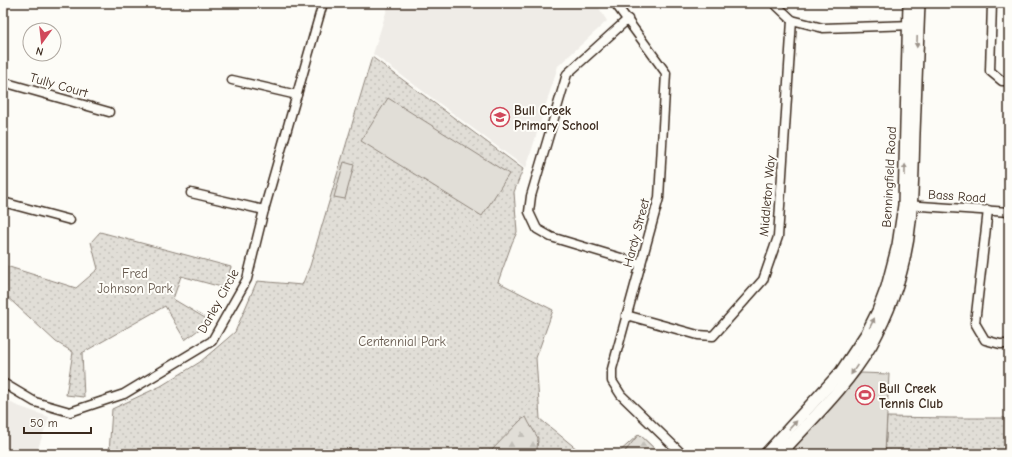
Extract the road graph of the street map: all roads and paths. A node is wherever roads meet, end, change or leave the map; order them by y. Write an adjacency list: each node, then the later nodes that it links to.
1 (323, 3): 13 (street, Darley Circle)
2 (615, 3): 7 (street, Hardy Street)
3 (774, 3): 8 (street)
4 (909, 3): 9 (main road, Benningfield Road)
5 (919, 3): 9 (main road, Benningfield Road)
6 (992, 3): 11 (street)
7 (628, 20): 22 (street, Hardy Street); 22 (street)
8 (792, 20): 9 (street); 23 (street, Middleton Way)
9 (913, 26): 17 (main road, Benningfield Road)
10 (232, 80): 13 (street)
11 (1009, 81)
12 (3, 82): 14 (street, Tully Court)
13 (297, 95): 18 (street, Darley Circle)
14 (109, 112)
15 (191, 192): 18 (street)
16 (3, 202): 21 (street)
17 (908, 205): 19 (street, Bass Road); 27 (main road, Benningfield Road, one-way to 17); 28 (main road, Benningfield Road, one-way to 28)
18 (264, 210): 25 (street, Darley Circle)
19 (988, 210): 20 (street, Bass Road); 24 (street)
20 (1009, 212)
21 (70, 220)
22 (641, 264): 23 (street, Hardy Street)
23 (626, 315): 26 (street, Hardy Street)
24 (1009, 344)
25 (3, 382)
26 (682, 454)
27 (766, 454)
28 (780, 454)

